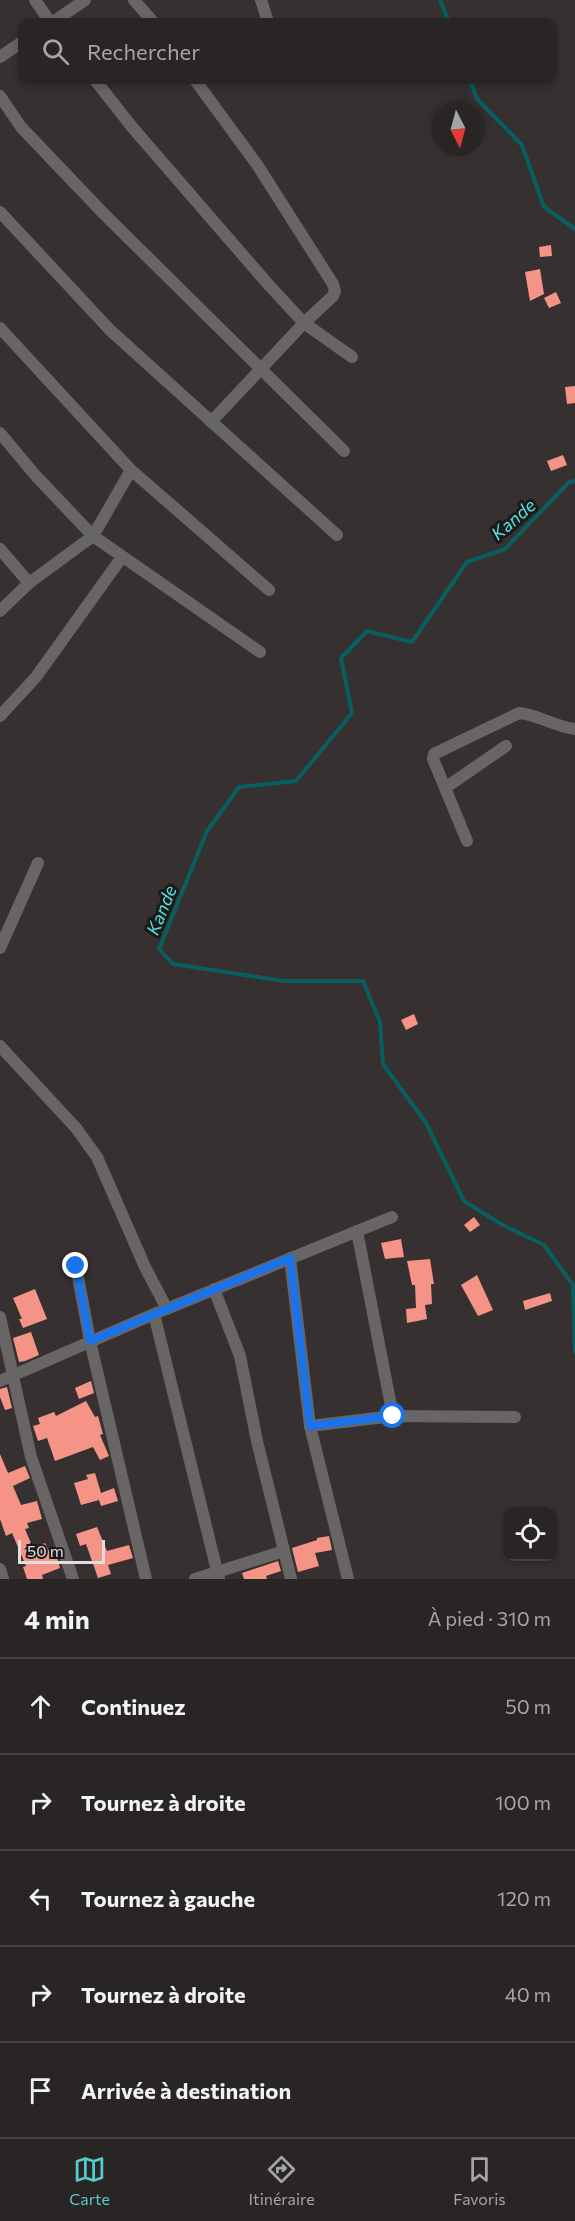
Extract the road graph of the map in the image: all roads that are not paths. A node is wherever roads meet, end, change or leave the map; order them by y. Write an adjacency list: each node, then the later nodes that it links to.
1 (34, 0): 5 (street)
2 (85, 0): 6 (street)
3 (134, 0): 7 (street)
4 (261, 0): 8 (street)
5 (48, 18)
6 (57, 18)
7 (150, 18)
8 (267, 18)
9 (18, 45): 10 (street)
10 (0, 57)
11 (98, 84): 15 (street)
12 (198, 84): 15 (street)
13 (0, 96): 18 (street)
14 (0, 213): 19 (street)
15 (304, 323): 17 (street); 18 (street)
16 (0, 328): 22 (street)
17 (352, 357)
18 (261, 368): 19 (street); 21 (street)
19 (211, 422): 23 (street)
20 (0, 433): 24 (street)
21 (344, 451)
22 (131, 470): 24 (street); 28 (street)
23 (337, 535)
24 (93, 536): 26 (street); 27 (street)
25 (0, 549): 27 (street)
26 (122, 556): 30 (street); 31 (street)
27 (29, 583): 29 (street)
28 (269, 590)
29 (0, 611)
30 (260, 652)
31 (0, 716)
32 (575, 729): 34 (street)
33 (506, 746): 34 (street)
34 (444, 788): 35 (street)
35 (467, 841)
36 (38, 863): 37 (street)
37 (0, 948)
38 (0, 1046): 44 (street)
39 (392, 1217): 40 (street)
40 (357, 1231): 41 (street); 50 (street)
41 (290, 1258): 43 (street); 52 (street)
42 (76, 1266): 47 (street)
43 (214, 1289): 44 (street); 53 (street)
44 (167, 1309): 45 (street)
45 (154, 1314): 47 (street); 55 (street)
46 (0, 1317): 48 (street)
47 (90, 1341): 48 (street); 58 (street)
48 (12, 1376): 49 (street); 57 (street)
49 (0, 1381)
50 (393, 1416): 51 (street); 52 (street)
51 (516, 1417)
52 (310, 1426): 61 (street)
53 (284, 1551): 55 (street); 60 (street)
54 (0, 1569): 56 (street)
55 (218, 1576): 59 (street)
56 (3, 1579)
57 (73, 1579)
58 (146, 1579)
59 (195, 1579)
60 (291, 1579)
61 (348, 1579)

